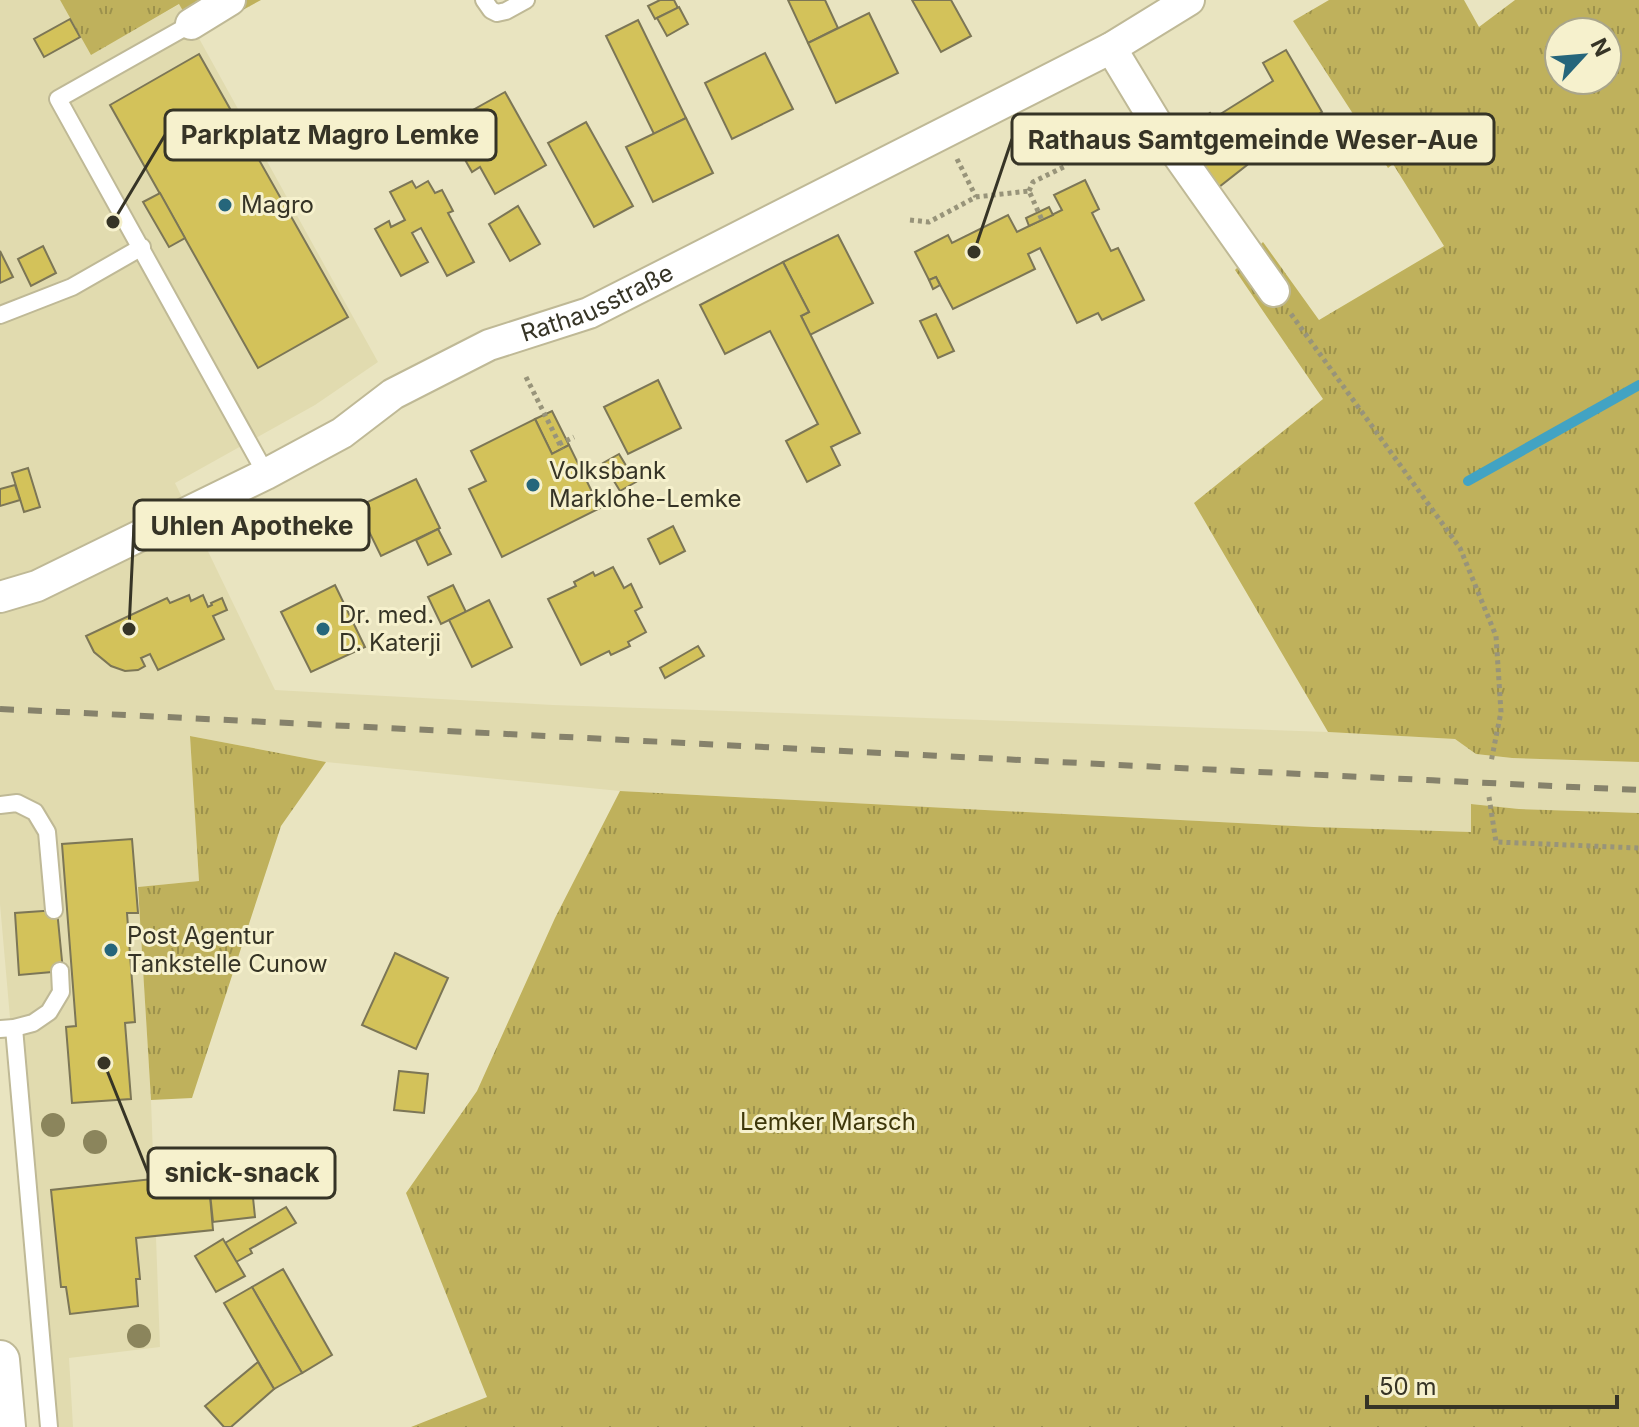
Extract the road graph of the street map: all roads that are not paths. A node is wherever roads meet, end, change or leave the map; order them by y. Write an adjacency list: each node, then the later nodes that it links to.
1 (230, 0): 5 (street)
2 (484, 0): 3 (lane)
3 (526, 0)
4 (1189, 0): 6 (street, Rathausstraße)
5 (191, 24): 7 (lane)
6 (1111, 48): 8 (street); 10 (street, Rathausstraße)
7 (142, 247): 9 (lane); 10 (lane)
8 (1274, 291)
9 (0, 315)
10 (266, 474): 11 (street, Rathausstraße)
11 (0, 597)
12 (0, 805): 13 (lane)
13 (54, 910)
14 (60, 971): 15 (lane)
15 (7, 1028): 19 (lane)
16 (0, 1360): 17 (street)
17 (0, 1373): 18 (street)
18 (6, 1427)
19 (49, 1427)

